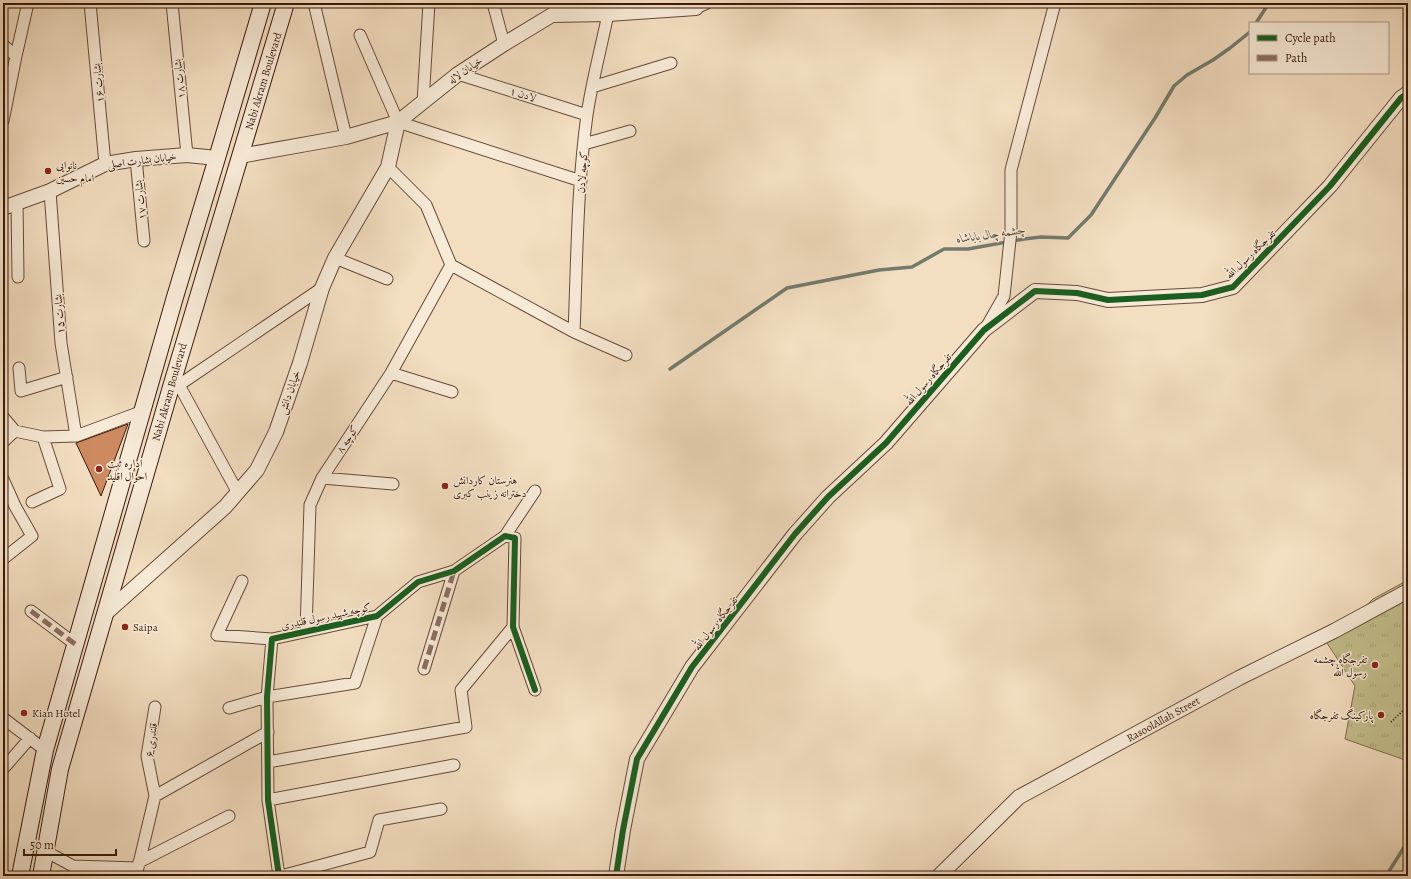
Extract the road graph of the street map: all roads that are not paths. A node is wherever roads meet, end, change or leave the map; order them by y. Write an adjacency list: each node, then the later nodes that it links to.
1 (28, 3): 16 (street)
2 (90, 3): 32 (street, بشارت ۱۶)
3 (172, 3): 28 (street, بشارت ۱۸)
4 (263, 3): 30 (main road, Nabi Akram Boulevard)
5 (286, 3): 29 (main road, Nabi Akram Boulevard)
6 (314, 3): 26 (street)
7 (429, 3): 21 (street)
8 (493, 3): 14 (street)
9 (1055, 3): 46 (street)
10 (702, 6): 12 (street, خیابان لاله)
11 (555, 9): 12 (street, خیابان لاله); 14 (street, خیابان لاله)
12 (608, 14): 19 (street, کوچه لادن)
13 (360, 35): 24 (street)
14 (504, 44): 18 (street, خیابان لاله)
15 (3, 46): 16 (street)
16 (16, 56): 23 (street)
17 (671, 63): 19 (street)
18 (458, 74): 21 (street, خیابان لاله); 22 (street, لادن ۱)
19 (592, 87): 22 (street, کوچه لادن)
20 (1408, 93): 46 (street, تفرجگاه رسول الله)
21 (422, 102): 24 (street, خیابان لاله)
22 (587, 115): 27 (street, کوچه لادن)
23 (3, 121)
24 (398, 122): 26 (street, خیابان لاله); 33 (street, خیابان دانش); 34 (street)
25 (630, 131): 27 (street)
26 (346, 137): 29 (street, خیابان لاله)
27 (584, 144): 34 (street, کوچه لادن)
28 (187, 155): 30 (street, خیابان بشارت اصلی); 31 (street, خیابان بشارت اصلی)
29 (240, 156): 45 (main road, Nabi Akram Boulevard)
30 (217, 158): 44 (main road, Nabi Akram Boulevard)
31 (136, 159): 32 (street, خیابان بشارت اصلی); 38 (street, بشارت ۱۷)
32 (105, 164): 35 (street, خیابان بشارت اصلی)
33 (388, 167): 39 (street, خیابان دانش); 40 (street)
34 (581, 181): 47 (street, کوچه لادن)
35 (50, 191): 36 (street, خیابان بشارت اصلی); 51 (street, بشارت ۱۵)
36 (17, 202): 37 (street, خیابان بشارت اصلی); 41 (street)
37 (3, 208)
38 (144, 241)
39 (335, 258): 42 (street); 43 (street, خیابان دانش)
40 (451, 265): 47 (street); 50 (street, کوچه ۸)
41 (18, 277)
42 (387, 279)
43 (322, 288): 52 (street); 64 (street, خیابان دانش)
44 (175, 297): 45 (main road); 54 (main road, Nabi Akram Boulevard)
45 (196, 303): 52 (main road, Nabi Akram Boulevard)
46 (984, 330): 99 (street, تفرجگاه رسول الله)
47 (574, 332): 48 (street)
48 (626, 355)
49 (18, 368): 51 (street)
50 (391, 373): 53 (street); 60 (street, کوچه ۸)
51 (67, 377): 57 (street, بشارت ۱۵)
52 (175, 386): 64 (street); 72 (main road, Nabi Akram Boulevard)
53 (452, 392)
54 (142, 411): 57 (street); 77 (main road, Nabi Akram Boulevard)
55 (3, 417): 56 (street)
56 (15, 431): 58 (street); 59 (street)
57 (76, 436): 58 (street)
58 (43, 437): 65 (street)
59 (3, 442)
60 (322, 478): 62 (street); 75 (street, کوچه ۸)
61 (3, 479): 67 (street)
62 (393, 484)
63 (535, 491): 66 (street)
64 (238, 493): 72 (street, خیابان دانش)
65 (32, 502)
66 (505, 536): 68 (street, کوچه شهید رسول قلندری); 74 (street)
67 (3, 559)
68 (454, 571): 73 (street, کوچه شهید رسول قلندری); 78 (street)
69 (242, 581): 76 (street)
70 (1408, 591): 100 (street, RasoolAllah Street)
71 (31, 610): 77 (street)
72 (106, 613): 94 (main road, Nabi Akram Boulevard)
73 (377, 616): 75 (street, کوچه شهید رسول قلندری); 80 (street)
74 (514, 627): 79 (street); 87 (street)
75 (306, 631): 76 (street, کوچه شهید رسول قلندری)
76 (272, 639): 80 (street, کوچه شهید رسول قلندری)
77 (75, 644): 86 (main road, Nabi Akram Boulevard)
78 (424, 669)
79 (535, 690)
80 (267, 697): 82 (street); 84 (street, کوچه شهید رسول قلندری)
81 (155, 707): 90 (street, قلندری ۶)
82 (229, 708)
83 (3, 718): 85 (street)
84 (268, 732): 87 (street, کوچه شهید رسول قلندری); 90 (street)
85 (30, 738): 86 (street); 89 (street)
86 (45, 750): 96 (main road, Nabi Akram Boulevard)
87 (268, 762): 91 (street, کوچه شهید رسول قلندری)
88 (454, 764): 91 (street)
89 (3, 769)
90 (155, 796): 95 (street)
91 (268, 800): 98 (street, کوچه شهید رسول قلندری)
92 (441, 809): 98 (street)
93 (229, 816): 95 (street)
94 (45, 851): 95 (street); 97 (main road, Nabi Akram Boulevard)
95 (137, 869)
96 (20, 876)
97 (40, 876)
98 (280, 876)
99 (616, 876)
100 (939, 876)

